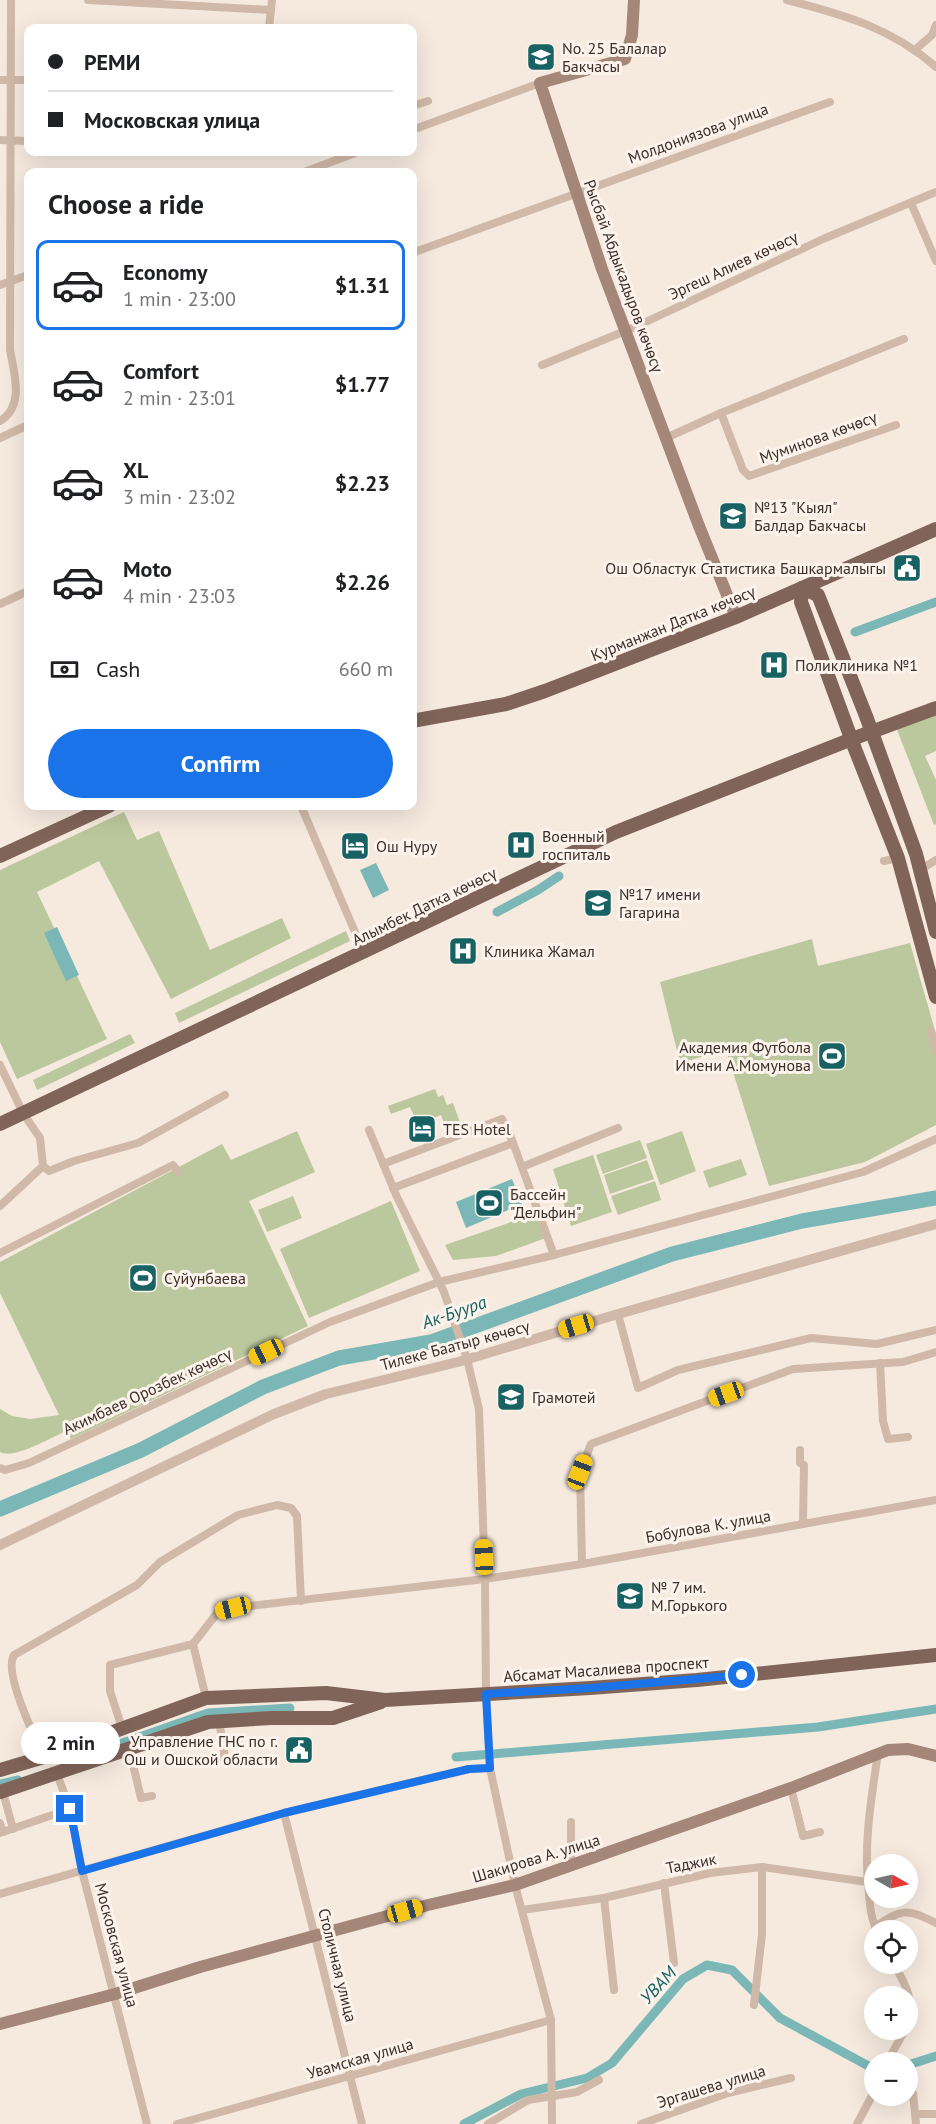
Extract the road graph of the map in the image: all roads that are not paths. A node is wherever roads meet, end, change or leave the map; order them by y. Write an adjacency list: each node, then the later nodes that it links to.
1 (11, 0): 11 (street)
2 (88, 0): 6 (street)
3 (272, 0): 6 (street)
4 (634, 0): 14 (main road)
5 (787, 0): 9 (street)
6 (271, 10): 7 (street)
7 (269, 24)
8 (936, 26): 9 (street)
9 (916, 49): 10 (street)
10 (936, 67)
11 (10, 79): 12 (street); 13 (street); 20 (street)
12 (0, 80)
13 (24, 80)
14 (540, 82): 18 (street); 25 (main road, Рысбай Абдыкадыров көчөсү)
15 (428, 101): 17 (street)
16 (830, 102): 25 (street, Молдониязова улица)
17 (417, 104)
18 (417, 128)
19 (0, 140): 20 (street)
20 (10, 141): 21 (street); 30 (street)
21 (24, 141)
22 (347, 156): 23 (street)
23 (315, 168)
24 (936, 192): 26 (street, Эргеш Алиев көчөсү)
25 (576, 193): 27 (street, Молдониязова улица); 32 (main road, Рысбай Абдыкадыров көчөсү)
26 (910, 203): 28 (street); 32 (street, Эргеш Алиев көчөсү)
27 (417, 251)
28 (936, 261)
29 (24, 276): 30 (street)
30 (9, 281): 31 (street); 36 (street)
31 (0, 285)
32 (625, 331): 34 (street, Эргеш Алиев көчөсү); 40 (main road, Рысбай Абдыкадыров көчөсү)
33 (904, 339): 35 (street)
34 (542, 365)
35 (721, 413): 37 (street, Муминова көчөсү); 40 (street)
36 (0, 421)
37 (896, 425)
38 (24, 427): 39 (street)
39 (0, 438)
40 (666, 438): 45 (main road, Рысбай Абдыкадыров көчөсү)
41 (936, 529): 42 (main road, Курманжан Датка көчөсү)
42 (802, 588): 45 (main road, Курманжан Датка көчөсү); 48 (main road); 49 (main road)
43 (24, 593): 44 (street)
44 (0, 604)
45 (736, 617): 47 (main road, Курманжан Датка көчөсү)
46 (936, 708): 48 (main road, Алымбек Датка көчөсү)
47 (417, 720)
48 (871, 732): 49 (main road, Алымбек Датка көчөсү); 56 (main road)
49 (852, 739): 53 (main road); 58 (main road, Алымбек Датка көчөсү)
50 (100, 810): 52 (main road)
51 (303, 810): 58 (street)
52 (0, 856)
53 (898, 858): 55 (street); 59 (main road)
54 (936, 860): 56 (street)
55 (884, 861)
56 (920, 870): 57 (main road)
57 (936, 932)
58 (364, 953): 64 (main road, Алымбек Датка көчөсү)
59 (936, 997)
60 (931, 1031): 61 (street)
61 (936, 1050)
62 (0, 1065): 64 (street)
63 (225, 1095): 71 (street)
64 (23, 1113): 65 (main road, Алымбек Датка көчөсү); 71 (street)
65 (0, 1124)
66 (618, 1128): 72 (street)
67 (369, 1130): 70 (street)
68 (936, 1138): 78 (street, Акимбаев Орозбек көчөсү)
69 (513, 1143): 70 (street); 72 (street); 74 (street)
70 (383, 1164): 74 (street)
71 (43, 1166): 75 (street)
72 (522, 1167): 78 (street)
73 (178, 1172): 77 (street)
74 (393, 1188): 79 (street)
75 (0, 1206)
76 (936, 1224): 80 (street, Тилеке Баатыр көчөсү)
77 (0, 1253)
78 (554, 1256): 79 (street, Акимбаев Орозбек көчөсү)
79 (439, 1282): 83 (street); 87 (street, Акимбаев Орозбек көчөсү)
80 (618, 1314): 81 (street); 83 (street, Тилеке Баатыр көчөсү)
81 (936, 1330)
82 (936, 1352): 84 (street)
83 (467, 1359): 90 (street, Тилеке Баатыр көчөсү); 92 (street)
84 (880, 1364): 85 (street); 91 (street)
85 (908, 1437)
86 (800, 1450): 89 (street)
87 (0, 1468)
88 (936, 1500): 89 (street, Бобулова К. улица)
89 (803, 1524): 91 (street, Бобулова К. улица)
90 (0, 1545)
91 (582, 1564): 92 (street, Бобулова К. улица)
92 (485, 1579): 93 (street, Бобулова К. улица); 96 (street)
93 (301, 1601): 94 (street, Бобулова К. улица); 104 (street)
94 (193, 1644): 97 (street); 100 (street)
95 (936, 1655): 96 (main road, Абсамат Масалиева проспект)
96 (486, 1694): 98 (main road, Абсамат Масалиева проспект); 106 (street)
97 (206, 1698): 98 (main road, Абсамат Масалиева проспект); 100 (main road, Абсамат Масалиева проспект)
98 (385, 1700): 99 (main road, Абсамат Масалиева проспект)
99 (219, 1721): 101 (main road, Абсамат Масалиева проспект); 105 (street)
100 (122, 1728): 104 (main road, Абсамат Масалиева проспект)
101 (129, 1748): 108 (main road, Абсамат Масалиева проспект); 111 (street)
102 (878, 1753): 103 (main road, Шакирова А. улица); 109 (main road, Шакирова А. улица); 119 (street)
103 (936, 1756)
104 (44, 1757): 107 (main road, Абсамат Масалиева проспект)
105 (217, 1758)
106 (489, 1765): 113 (street); 125 (street)
107 (0, 1770)
108 (57, 1774): 110 (main road, Абсамат Масалиева проспект); 112 (street, Московская улица)
109 (791, 1788): 117 (street); 120 (main road, Шакирова А. улица)
110 (1, 1792): 116 (street)
111 (152, 1796)
112 (70, 1809): 116 (street); 122 (street, Московская улица)
113 (284, 1813): 122 (street); 131 (street, Столичная улица)
114 (571, 1822): 120 (street)
115 (0, 1823): 118 (street)
116 (13, 1829): 118 (street)
117 (820, 1832)
118 (1, 1833)
119 (867, 1854)
120 (571, 1866): 125 (main road, Шакирова А. улица)
121 (762, 1867): 123 (street, Таджик); 124 (street, Таджик); 135 (street)
122 (82, 1871): 126 (street); 134 (street, Московская улица)
123 (864, 1882)
124 (664, 1883): 127 (street, Таджик); 132 (street)
125 (515, 1885): 128 (street); 131 (main road, Шакирова А. улица)
126 (0, 1894)
127 (604, 1898): 128 (street, Таджик); 133 (street)
128 (522, 1910): 136 (street)
129 (887, 1920): 130 (street)
130 (936, 1923)
131 (316, 1936): 134 (main road, Шакирова А. улица); 138 (street, Столичная улица)
132 (674, 1963)
133 (614, 1990)
134 (115, 1994): 137 (main road, Шакирова А. улица); 146 (street, Московская улица)
135 (754, 2001)
136 (551, 2020): 138 (street, Увамская улица); 141 (street)
137 (0, 2024)
138 (350, 2076): 147 (street, Увамская улица); 148 (street, Столичная улица)
139 (791, 2078): 151 (street, Эргашева улица)
140 (598, 2080): 141 (street)
141 (552, 2095): 149 (street); 150 (street)
142 (867, 2106): 152 (street)
143 (915, 2106): 144 (street)
144 (916, 2114): 145 (street); 153 (street)
145 (936, 2114)
146 (147, 2124)
147 (177, 2124)
148 (362, 2124)
149 (488, 2124)
150 (552, 2124)
151 (641, 2124)
152 (857, 2124)
153 (916, 2124)

